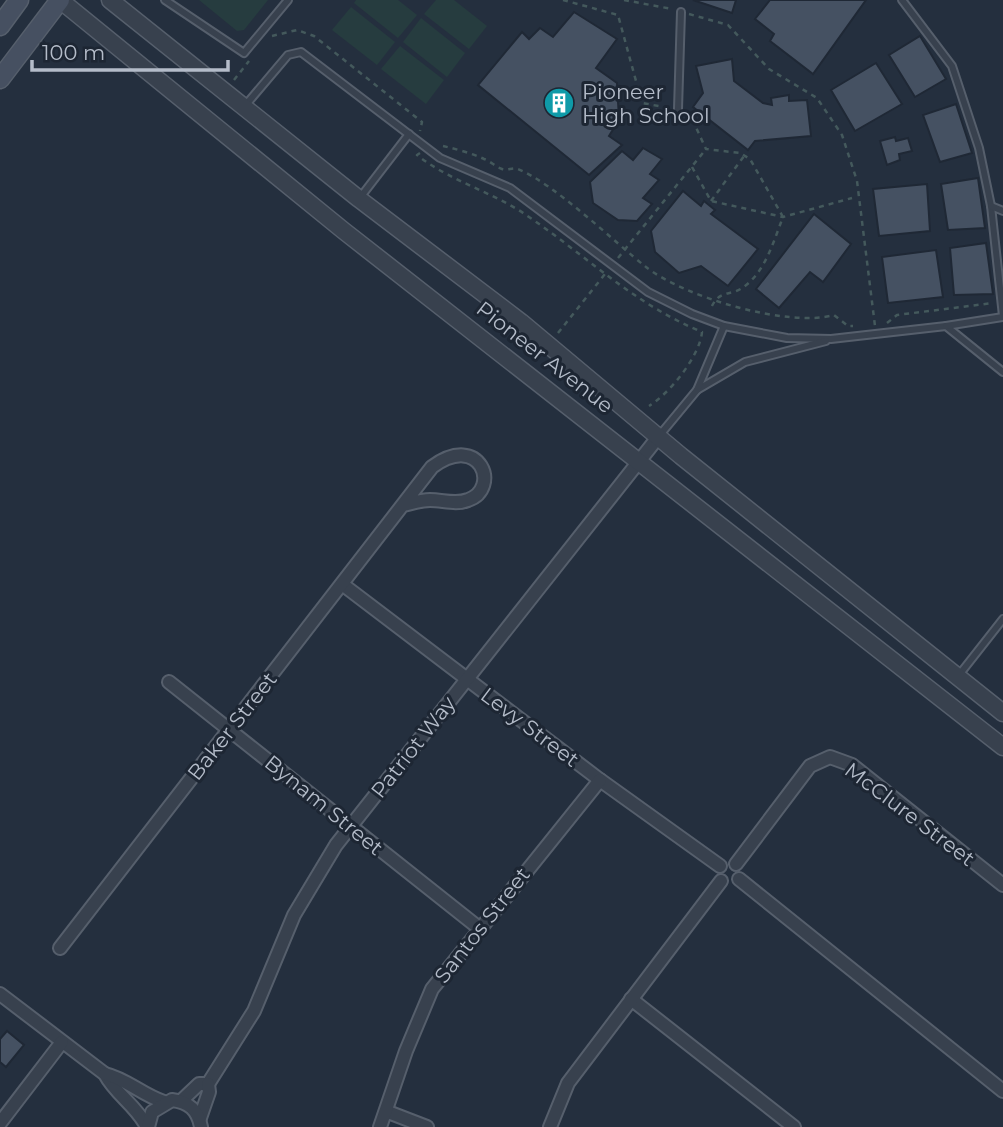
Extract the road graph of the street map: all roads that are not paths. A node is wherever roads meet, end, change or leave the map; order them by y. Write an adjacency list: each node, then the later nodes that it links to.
1 (19, 0): 8 (main road)
2 (60, 0): 9 (main road); 23 (street, Pioneer Avenue)
3 (110, 0): 10 (street, Pioneer Avenue)
4 (165, 0): 5 (lane)
5 (288, 0)
6 (902, 0): 14 (lane)
7 (681, 12): 11 (lane)
8 (0, 26)
9 (0, 79)
10 (244, 107): 12 (lane); 13 (street, Pioneer Avenue)
11 (678, 109)
12 (409, 134): 13 (lane); 17 (lane)
13 (359, 199): 22 (street, Pioneer Avenue)
14 (991, 206): 15 (lane); 16 (lane)
15 (1003, 211)
16 (1003, 317): 18 (lane)
17 (724, 326): 19 (lane); 21 (lane)
18 (946, 326): 19 (lane); 20 (lane)
19 (831, 339): 21 (lane)
20 (1002, 368)
21 (697, 390): 22 (lane)
22 (659, 436): 23 (street, Patriot Way); 28 (street, Pioneer Avenue)
23 (639, 459): 27 (street, Pioneer Avenue); 29 (street, Patriot Way)
24 (403, 505): 24 (street, Baker Street); 25 (street, Baker Street)
25 (342, 584): 29 (street, Levy Street); 32 (street, Baker Street)
26 (1003, 619): 28 (lane)
27 (867, 640): 28 (street); 33 (street, Pioneer Avenue)
28 (958, 676): 31 (street, Pioneer Avenue)
29 (467, 679): 34 (street, Levy Street); 35 (street, Patriot Way)
30 (169, 682): 32 (street, Bynam Street)
31 (1003, 713)
32 (230, 729): 35 (street, Bynam Street); 42 (street, Baker Street)
33 (1003, 747)
34 (600, 780): 37 (street, Levy Street); 41 (street, Santos Street)
35 (350, 827): 41 (street, Bynam Street); 47 (street, Patriot Way)
36 (736, 864): 37 (street); 38 (street); 40 (street, McClure Street)
37 (720, 866): 39 (street)
38 (739, 879): 39 (street); 48 (street)
39 (722, 881): 44 (street)
40 (1003, 885)
41 (479, 928): 51 (street, Santos Street)
42 (60, 948)
43 (0, 994): 45 (street)
44 (631, 999): 57 (street); 58 (street)
45 (62, 1042): 46 (street); 52 (street)
46 (105, 1074): 50 (street); 54 (street)
47 (208, 1084): 49 (street); 53 (street)
48 (1003, 1091)
49 (181, 1101): 50 (street); 53 (street)
50 (164, 1102): 54 (street)
51 (387, 1112): 55 (street, Santos Street); 56 (street)
52 (0, 1123)
53 (201, 1125)
54 (148, 1127)
55 (380, 1127)
56 (427, 1127)
57 (550, 1127)
58 (794, 1127)

